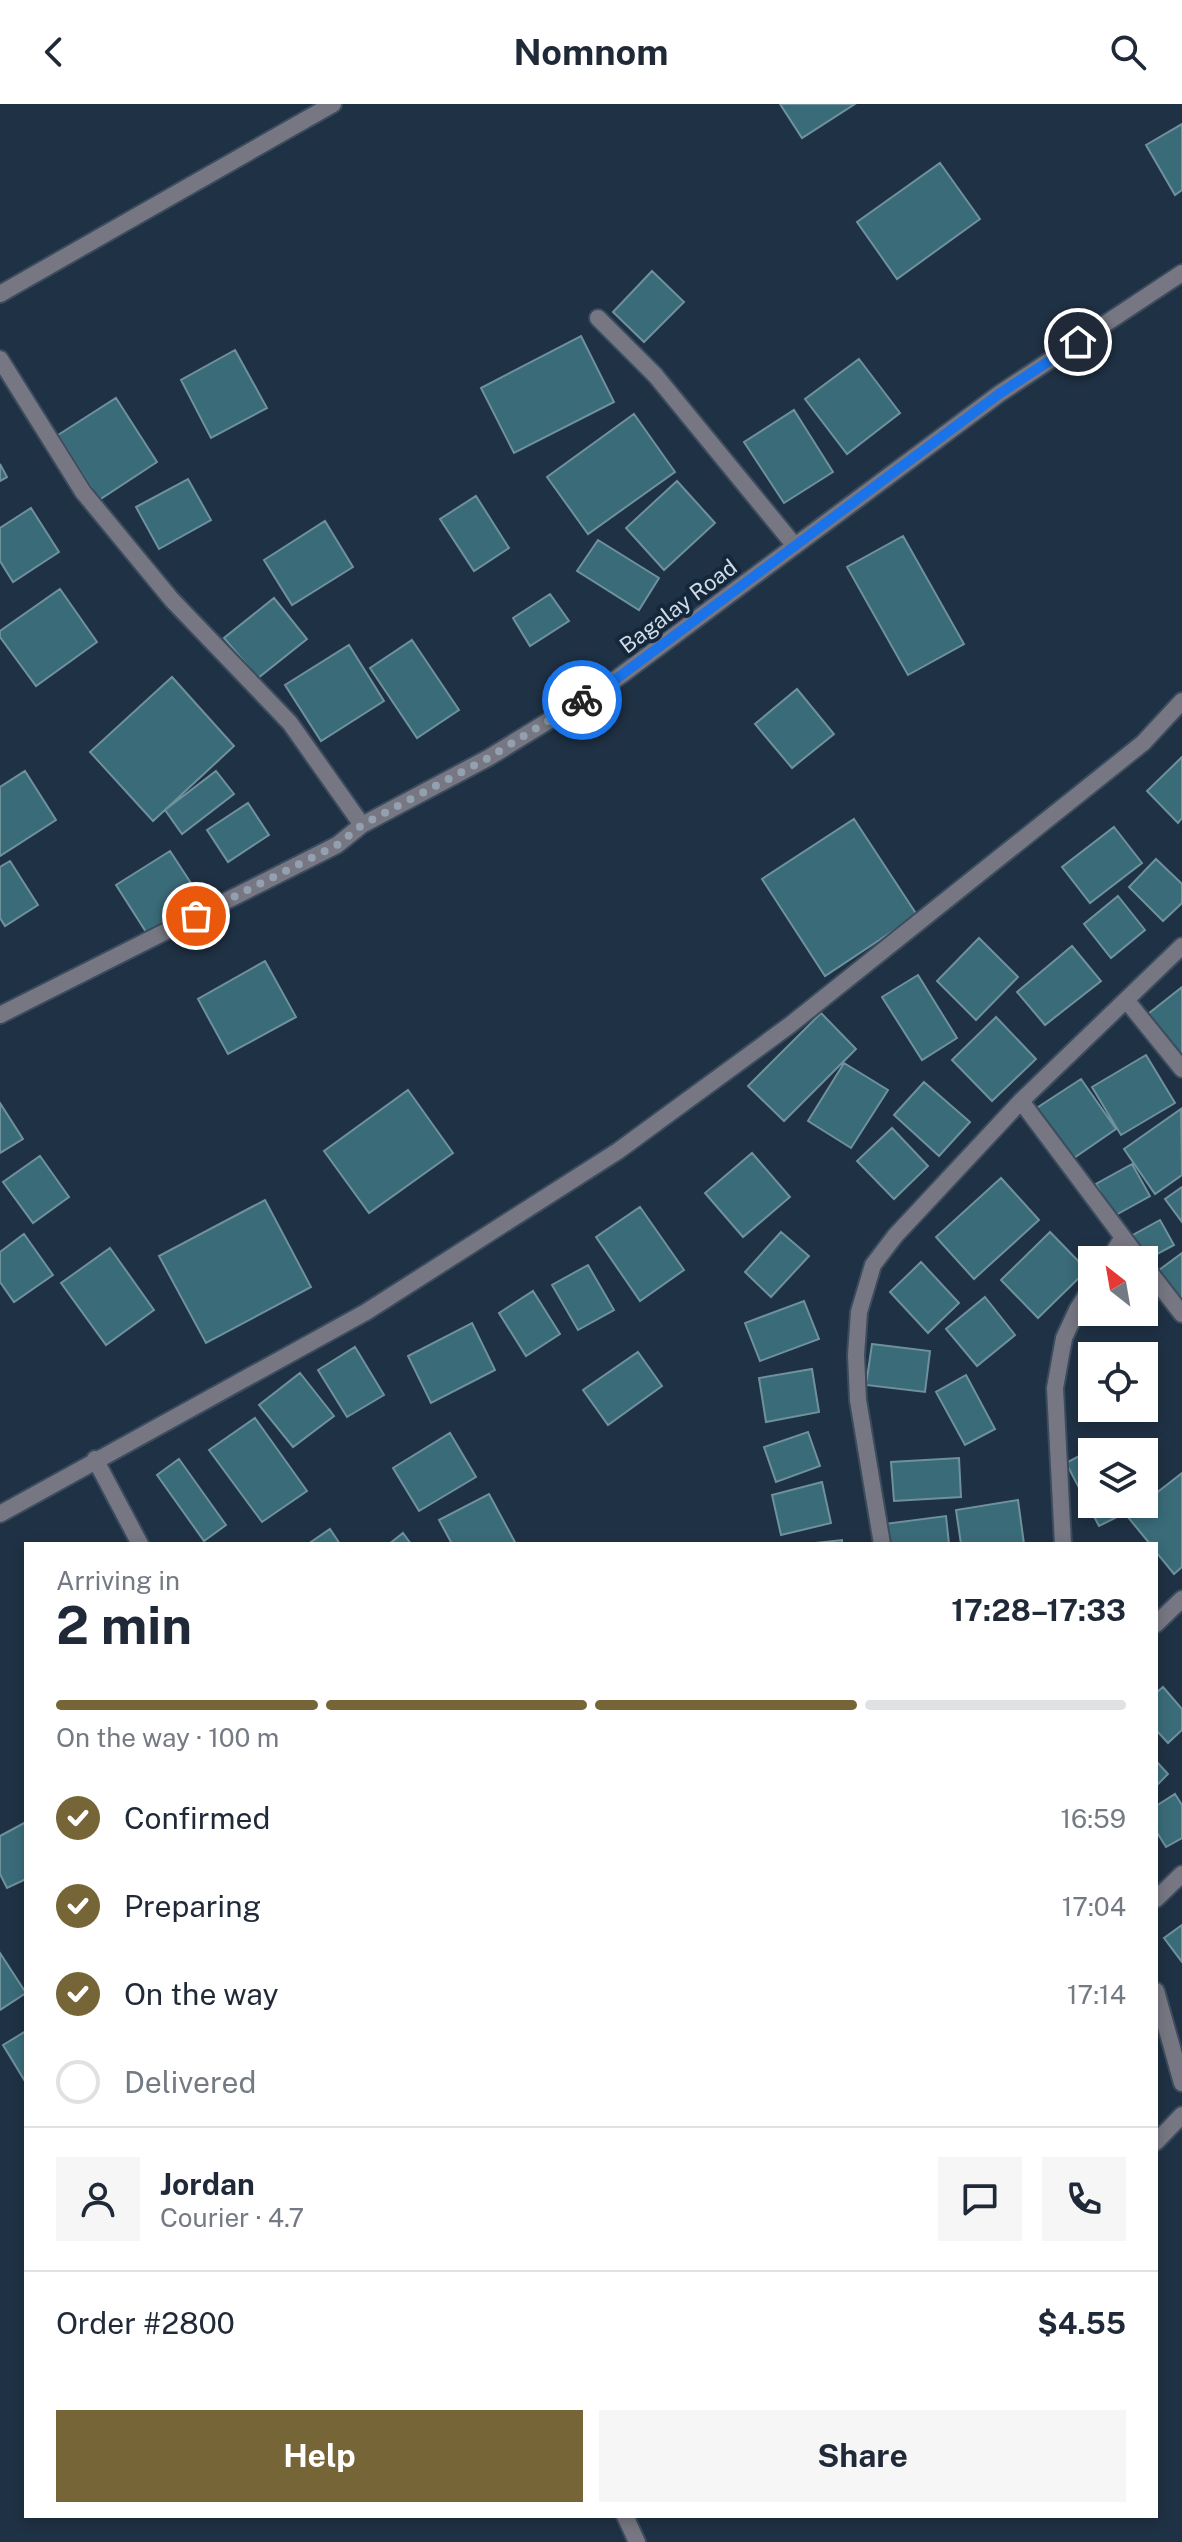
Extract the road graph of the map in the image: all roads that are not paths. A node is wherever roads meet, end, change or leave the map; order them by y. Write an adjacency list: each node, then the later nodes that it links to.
1 (333, 104): 3 (street)
2 (1182, 273): 6 (street, Bagalay Road)
3 (0, 294)
4 (598, 318): 6 (street)
5 (0, 359): 8 (street)
6 (795, 546): 8 (street, Bagalay Road)
7 (1182, 701): 20 (street)
8 (362, 825): 11 (street, Bagalay Road)
9 (1182, 946): 10 (street)
10 (1127, 1001): 12 (street); 13 (street)
11 (0, 1015)
12 (1182, 1069)
13 (1021, 1101): 14 (street); 23 (street)
14 (1123, 1237): 15 (street); 16 (street)
15 (1118, 1246)
16 (1130, 1246)
17 (1158, 1283): 19 (street)
18 (1078, 1308): 24 (street)
19 (1182, 1314)
20 (95, 1459): 21 (street); 22 (street)
21 (0, 1514)
22 (139, 1542)
23 (882, 1542)
24 (1063, 1542)
25 (1182, 1599): 26 (street)
26 (1158, 1622)
27 (1182, 1874): 28 (street)
28 (1158, 1897)
29 (1158, 1998): 30 (street)
30 (1182, 2083)
31 (1182, 2115): 32 (street)
32 (1158, 2140)
33 (626, 2518): 34 (street)
34 (637, 2542)

